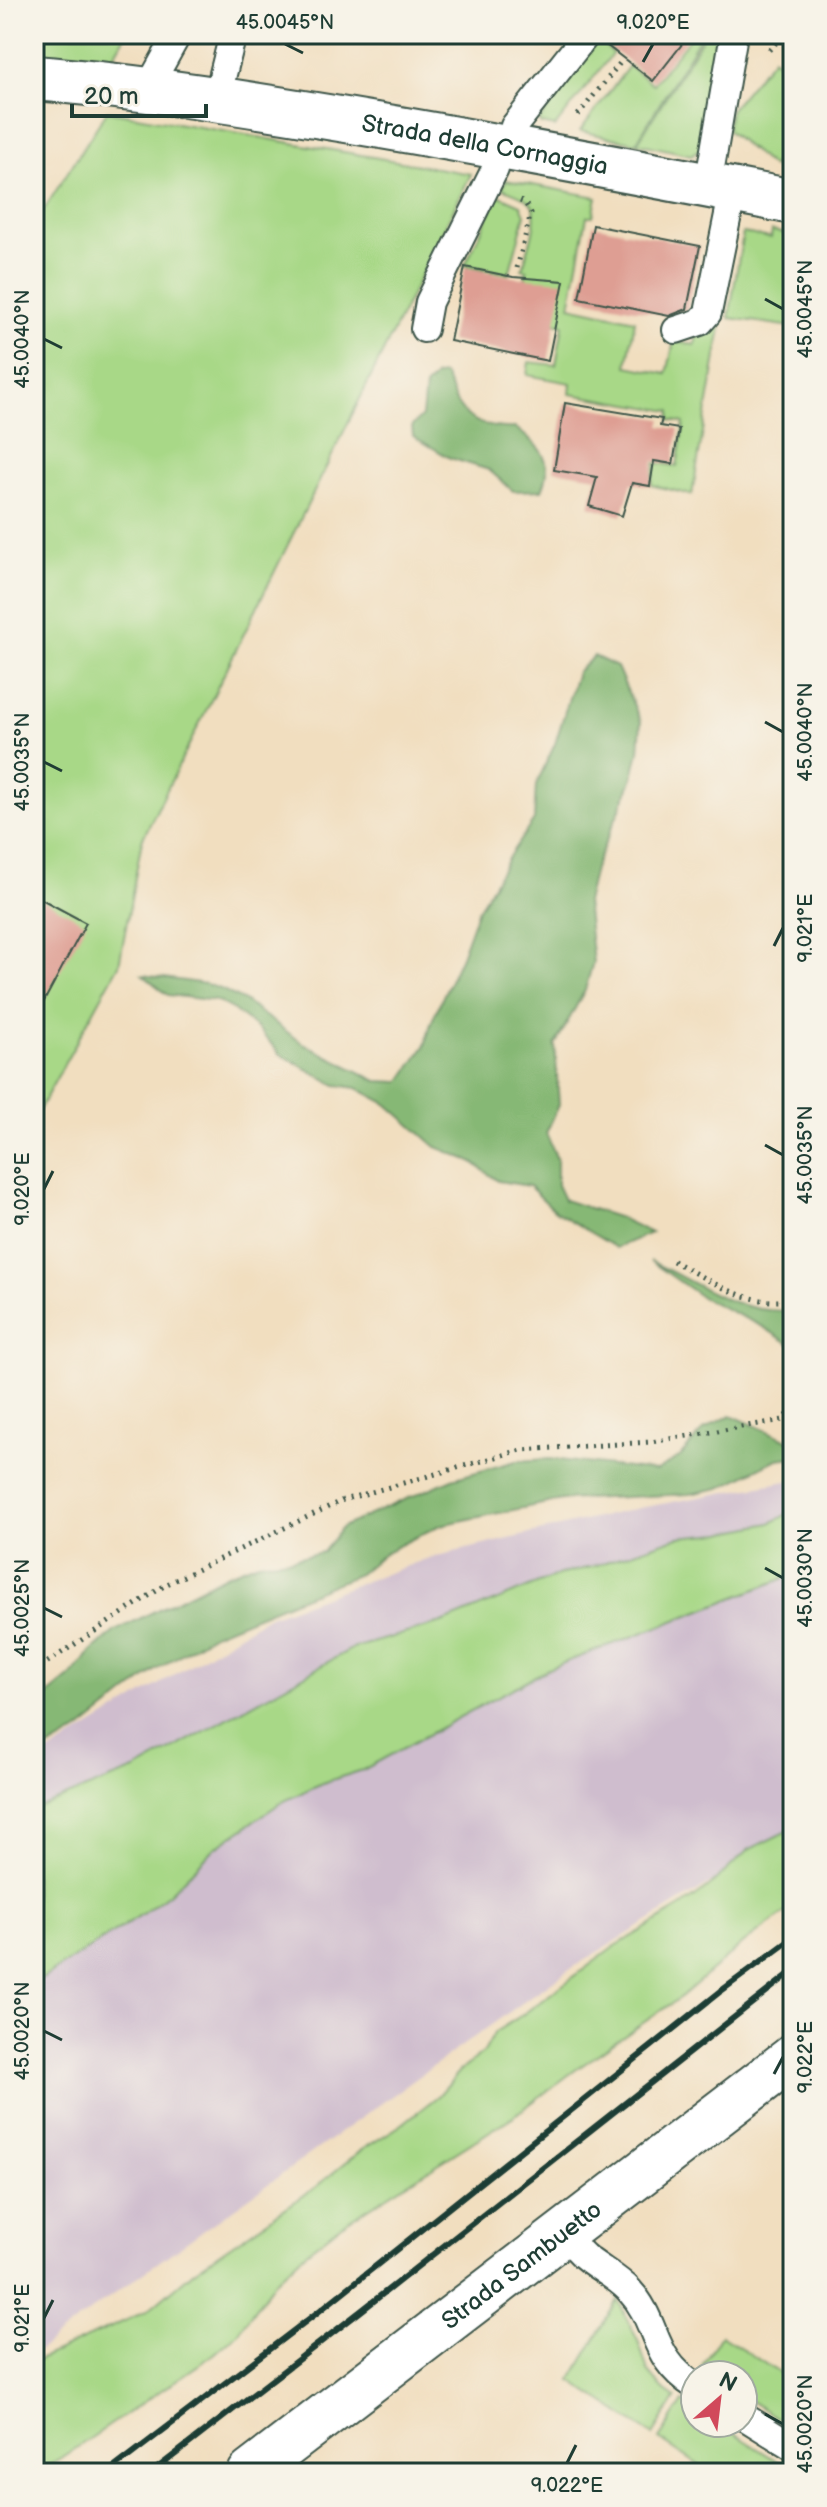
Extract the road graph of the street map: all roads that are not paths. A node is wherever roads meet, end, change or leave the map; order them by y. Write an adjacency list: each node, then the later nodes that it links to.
1 (178, 34): 6 (lane)
2 (233, 34): 7 (lane)
3 (587, 34): 8 (lane)
4 (734, 34): 9 (lane)
5 (34, 78): 6 (street, Strada della Cornaggia)
6 (148, 88): 7 (street, Strada della Cornaggia)
7 (217, 98): 8 (street, Strada della Cornaggia)
8 (498, 160): 9 (street, Strada della Cornaggia); 11 (lane)
9 (720, 187): 10 (street, Strada della Cornaggia); 12 (lane)
10 (793, 202)
11 (424, 329)
12 (676, 330)
13 (793, 2057): 14 (street, Strada Sambuetto)
14 (562, 2234): 15 (lane); 18 (street, Strada Sambuetto)
15 (679, 2375)
16 (759, 2426): 17 (lane)
17 (793, 2447)
18 (275, 2464)

